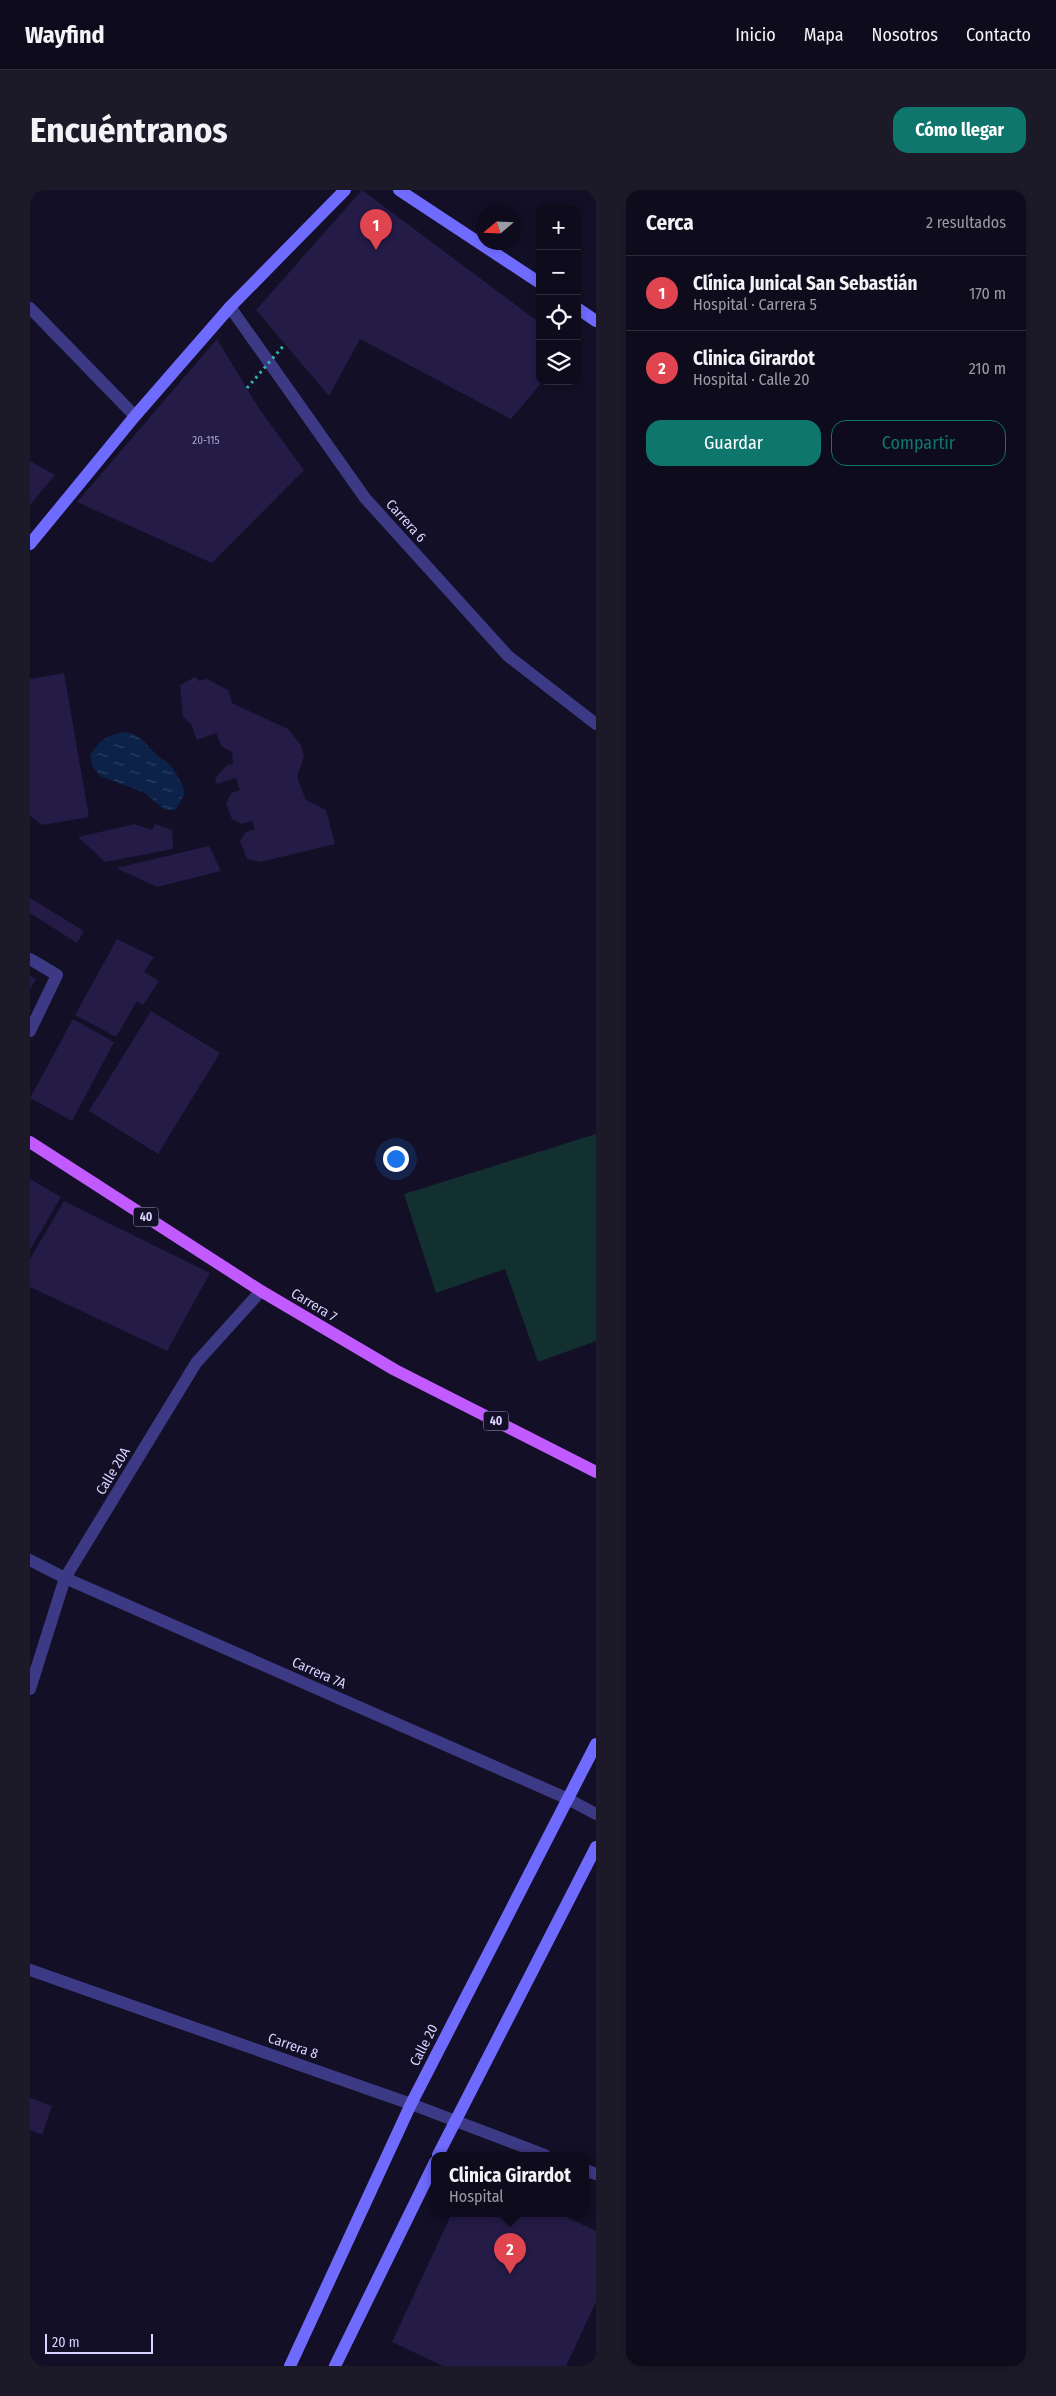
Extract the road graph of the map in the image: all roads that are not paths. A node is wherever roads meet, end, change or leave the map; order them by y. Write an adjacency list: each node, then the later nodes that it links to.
1 (345, 190): 4 (main road)
2 (399, 190): 3 (main road)
3 (536, 279)
4 (230, 307): 8 (main road); 10 (street, Carrera 6)
5 (30, 308): 8 (street)
6 (581, 311): 7 (main road)
7 (596, 321)
8 (135, 416): 9 (main road)
9 (30, 544)
10 (596, 724)
11 (30, 959): 12 (street)
12 (30, 1031)
13 (30, 1142): 14 (main road, Carrera 7 / 40)
14 (262, 1291): 15 (main road, Carrera 7 / 40); 17 (street, Calle 20A)
15 (596, 1472)
16 (30, 1560): 17 (street, Carrera 7A)
17 (65, 1578): 18 (street, Calle 20A); 20 (street, Carrera 7A)
18 (30, 1689)
19 (596, 1744): 20 (main road, Calle 20)
20 (566, 1798): 21 (street, Carrera 7A); 24 (main road, Calle 20)
21 (596, 1814)
22 (596, 1847): 25 (main road)
23 (30, 1970): 24 (street, Carrera 8)
24 (411, 2104): 25 (street, Carrera 8); 29 (main road, Calle 20)
25 (455, 2122): 26 (main road); 27 (street, Carrera 8)
26 (440, 2152)
27 (537, 2152)
28 (431, 2170): 30 (main road)
29 (290, 2366)
30 (335, 2366)

